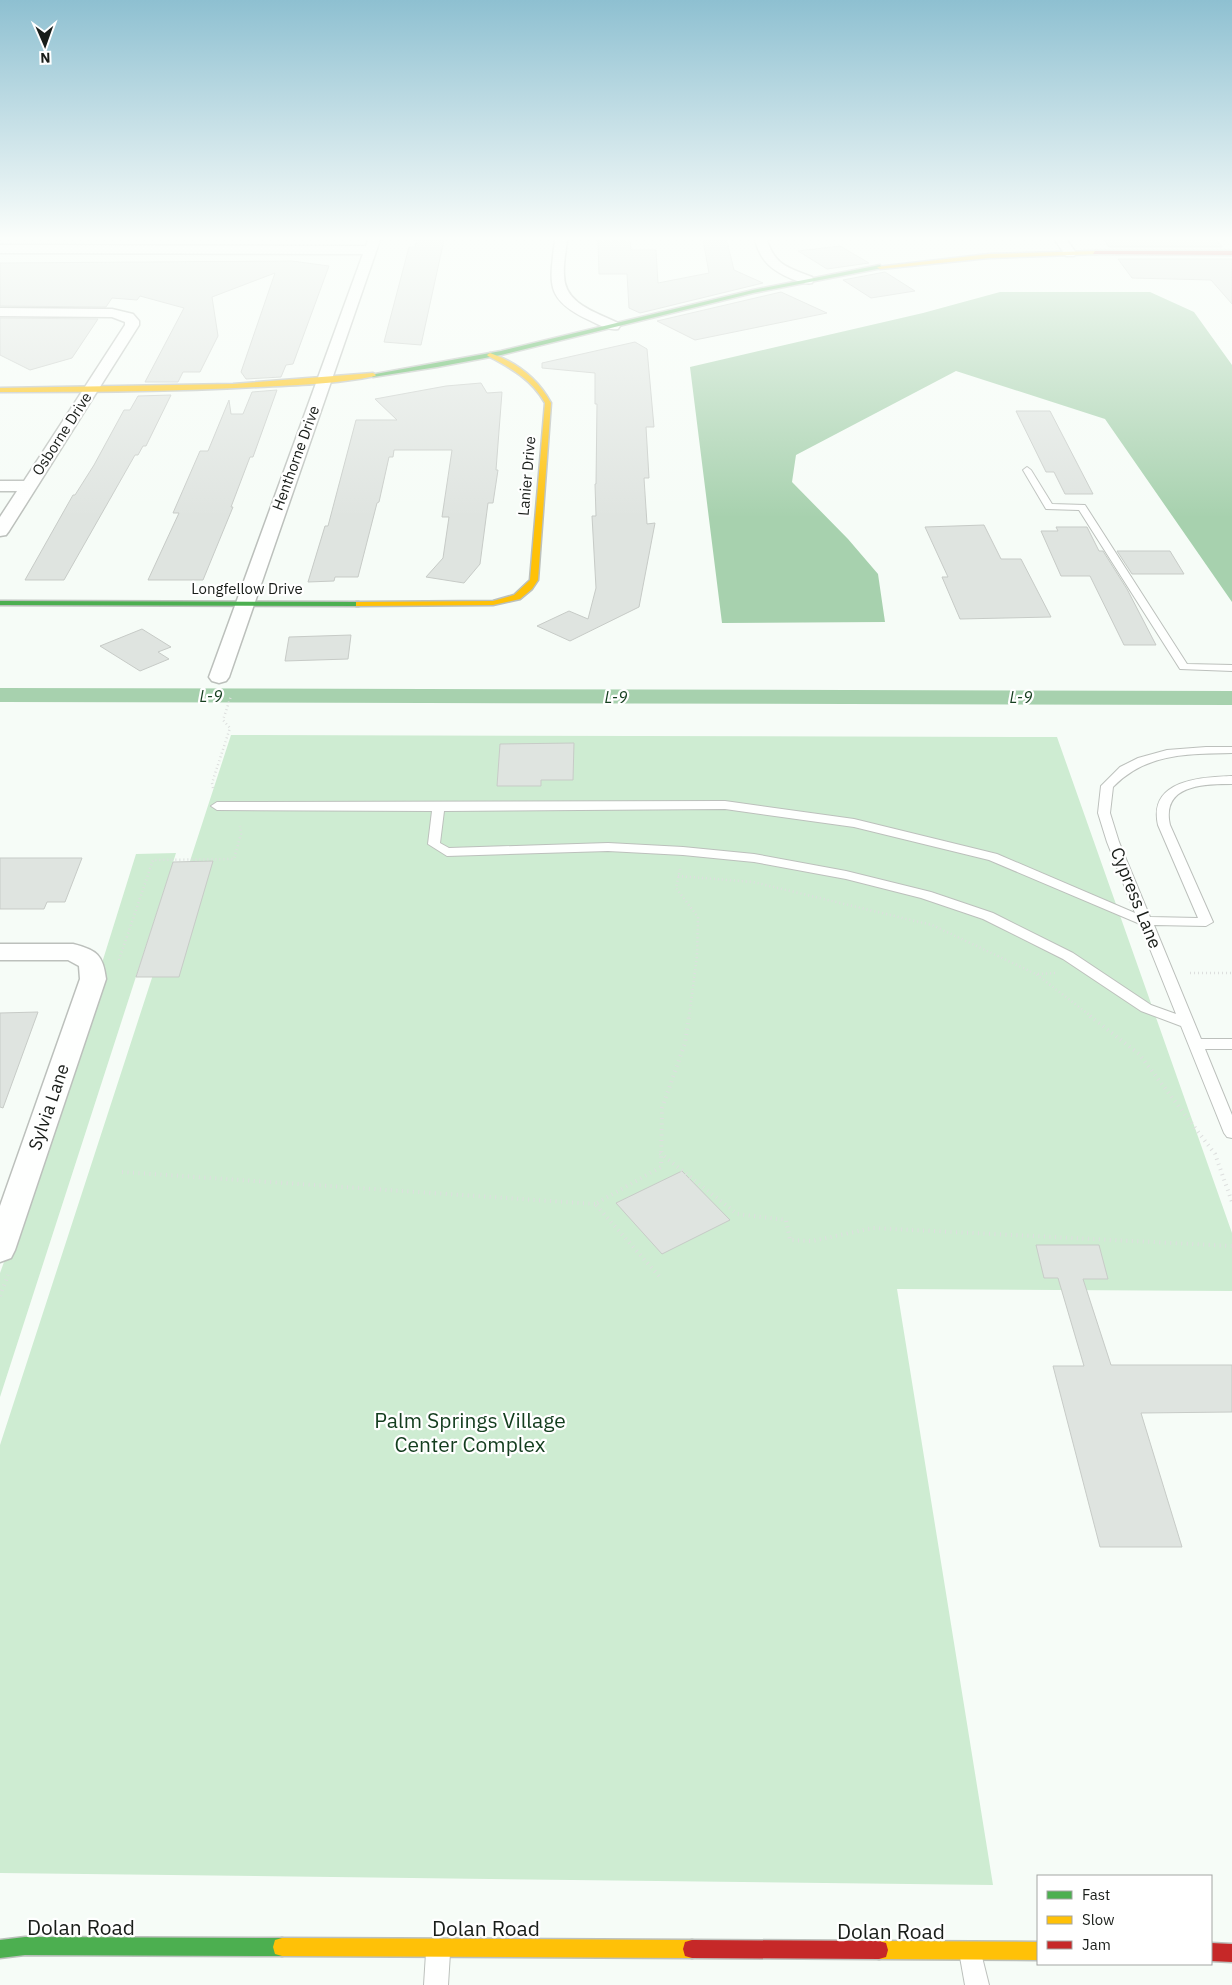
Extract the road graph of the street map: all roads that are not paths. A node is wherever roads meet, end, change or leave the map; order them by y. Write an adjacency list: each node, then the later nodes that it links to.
1 (127, 333): 7 (street, Osborne Drive)
2 (341, 333): 5 (street, Henthorne Drive)
3 (586, 333): 4 (street)
4 (490, 355): 5 (street); 13 (street, Lanier Drive)
5 (324, 381): 7 (street); 14 (street, Henthorne Drive)
6 (0, 390): 7 (street)
7 (90, 390): 10 (street, Osborne Drive)
8 (1027, 470): 15 (lane)
9 (0, 486): 10 (street)
10 (28, 486): 11 (street, Osborne Drive)
11 (0, 531)
12 (0, 603): 14 (street, Longfellow Drive)
13 (494, 603): 14 (street, Longfellow Drive)
14 (244, 604): 16 (street, Henthorne Drive)
15 (1232, 668)
16 (219, 677)
17 (1232, 750): 21 (lane, Cypress Lane)
18 (1232, 780): 21 (lane)
19 (217, 806): 20 (lane)
20 (438, 807): 21 (lane); 23 (lane)
21 (1144, 921): 23 (lane, Cypress Lane)
22 (0, 952): 27 (street, Sylvia Lane)
23 (1187, 1023): 24 (lane, Cypress Lane)
24 (1195, 1044): 25 (lane); 26 (lane, Cypress Lane)
25 (1232, 1044)
26 (1232, 1133)
27 (0, 1250)
28 (439, 1948): 29 (street, Dolan Road); 30 (street, Dolan Road); 34 (lane)
29 (0, 1949)
30 (971, 1951): 31 (street, Dolan Road); 35 (lane)
31 (1037, 1951)
32 (1212, 1952): 33 (street)
33 (1232, 1953)
34 (436, 1985)
35 (977, 1985)

